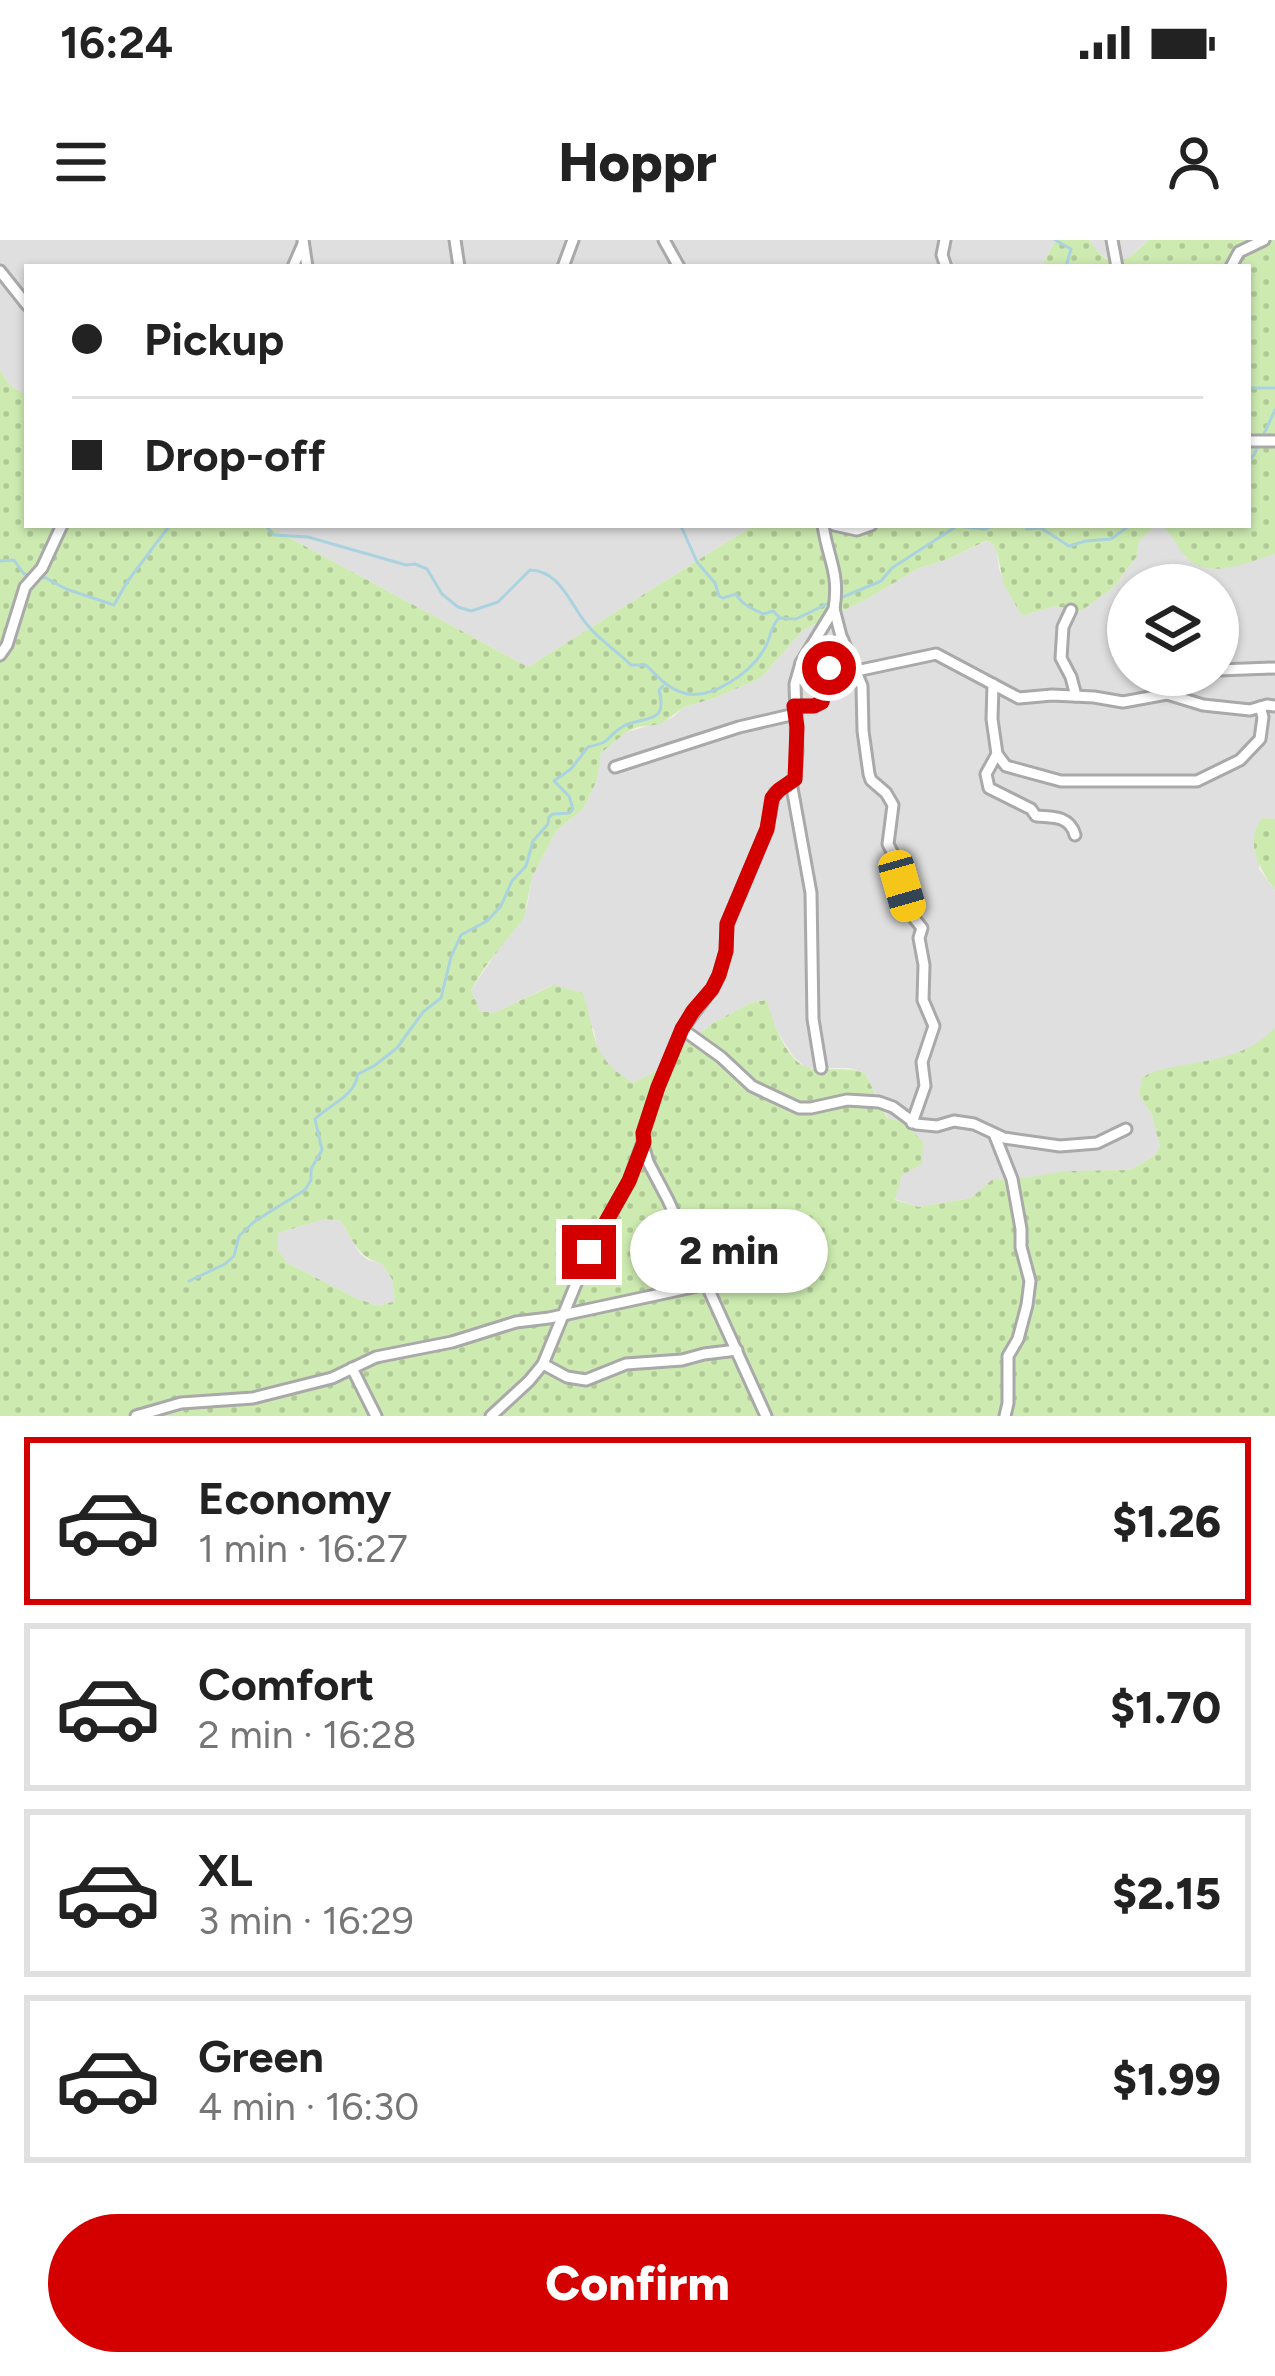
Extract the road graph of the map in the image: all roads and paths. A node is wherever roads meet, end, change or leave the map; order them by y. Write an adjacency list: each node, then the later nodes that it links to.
1 (1264, 240): 2 (street)
2 (1233, 264)
3 (0, 271): 4 (street)
4 (24, 301)
5 (61, 528): 10 (street)
6 (820, 528): 7 (street)
7 (834, 609): 9 (street); 12 (street)
8 (1071, 610): 17 (street)
9 (843, 640): 11 (street); 15 (street)
10 (0, 655)
11 (831, 660): 12 (street); 15 (street); 22 (street)
12 (802, 663): 22 (street)
13 (1275, 668): 14 (street)
14 (1239, 669)
15 (857, 670): 16 (street); 29 (street)
16 (993, 684): 17 (street); 23 (street)
17 (1076, 696): 18 (street)
18 (1155, 696)
19 (1173, 696): 21 (street)
20 (1275, 706): 21 (street)
21 (1260, 707): 23 (street)
22 (795, 710): 24 (street); 25 (street)
23 (997, 754): 26 (street)
24 (615, 767)
25 (791, 782): 27 (street); 28 (street)
26 (1075, 835)
27 (682, 1029): 29 (street); 32 (street)
28 (821, 1068)
29 (912, 1123): 31 (street)
30 (1126, 1129): 31 (street)
31 (995, 1136): 44 (street)
32 (644, 1142): 33 (street); 34 (street)
33 (707, 1284): 34 (street); 35 (street)
34 (565, 1313): 36 (street); 37 (street)
35 (737, 1350): 36 (street); 43 (street)
36 (543, 1364): 42 (street)
37 (352, 1368): 38 (street); 41 (street)
38 (231, 1402): 39 (street); 40 (street)
39 (136, 1416)
40 (235, 1416)
41 (376, 1416)
42 (491, 1416)
43 (766, 1416)
44 (1005, 1416)

